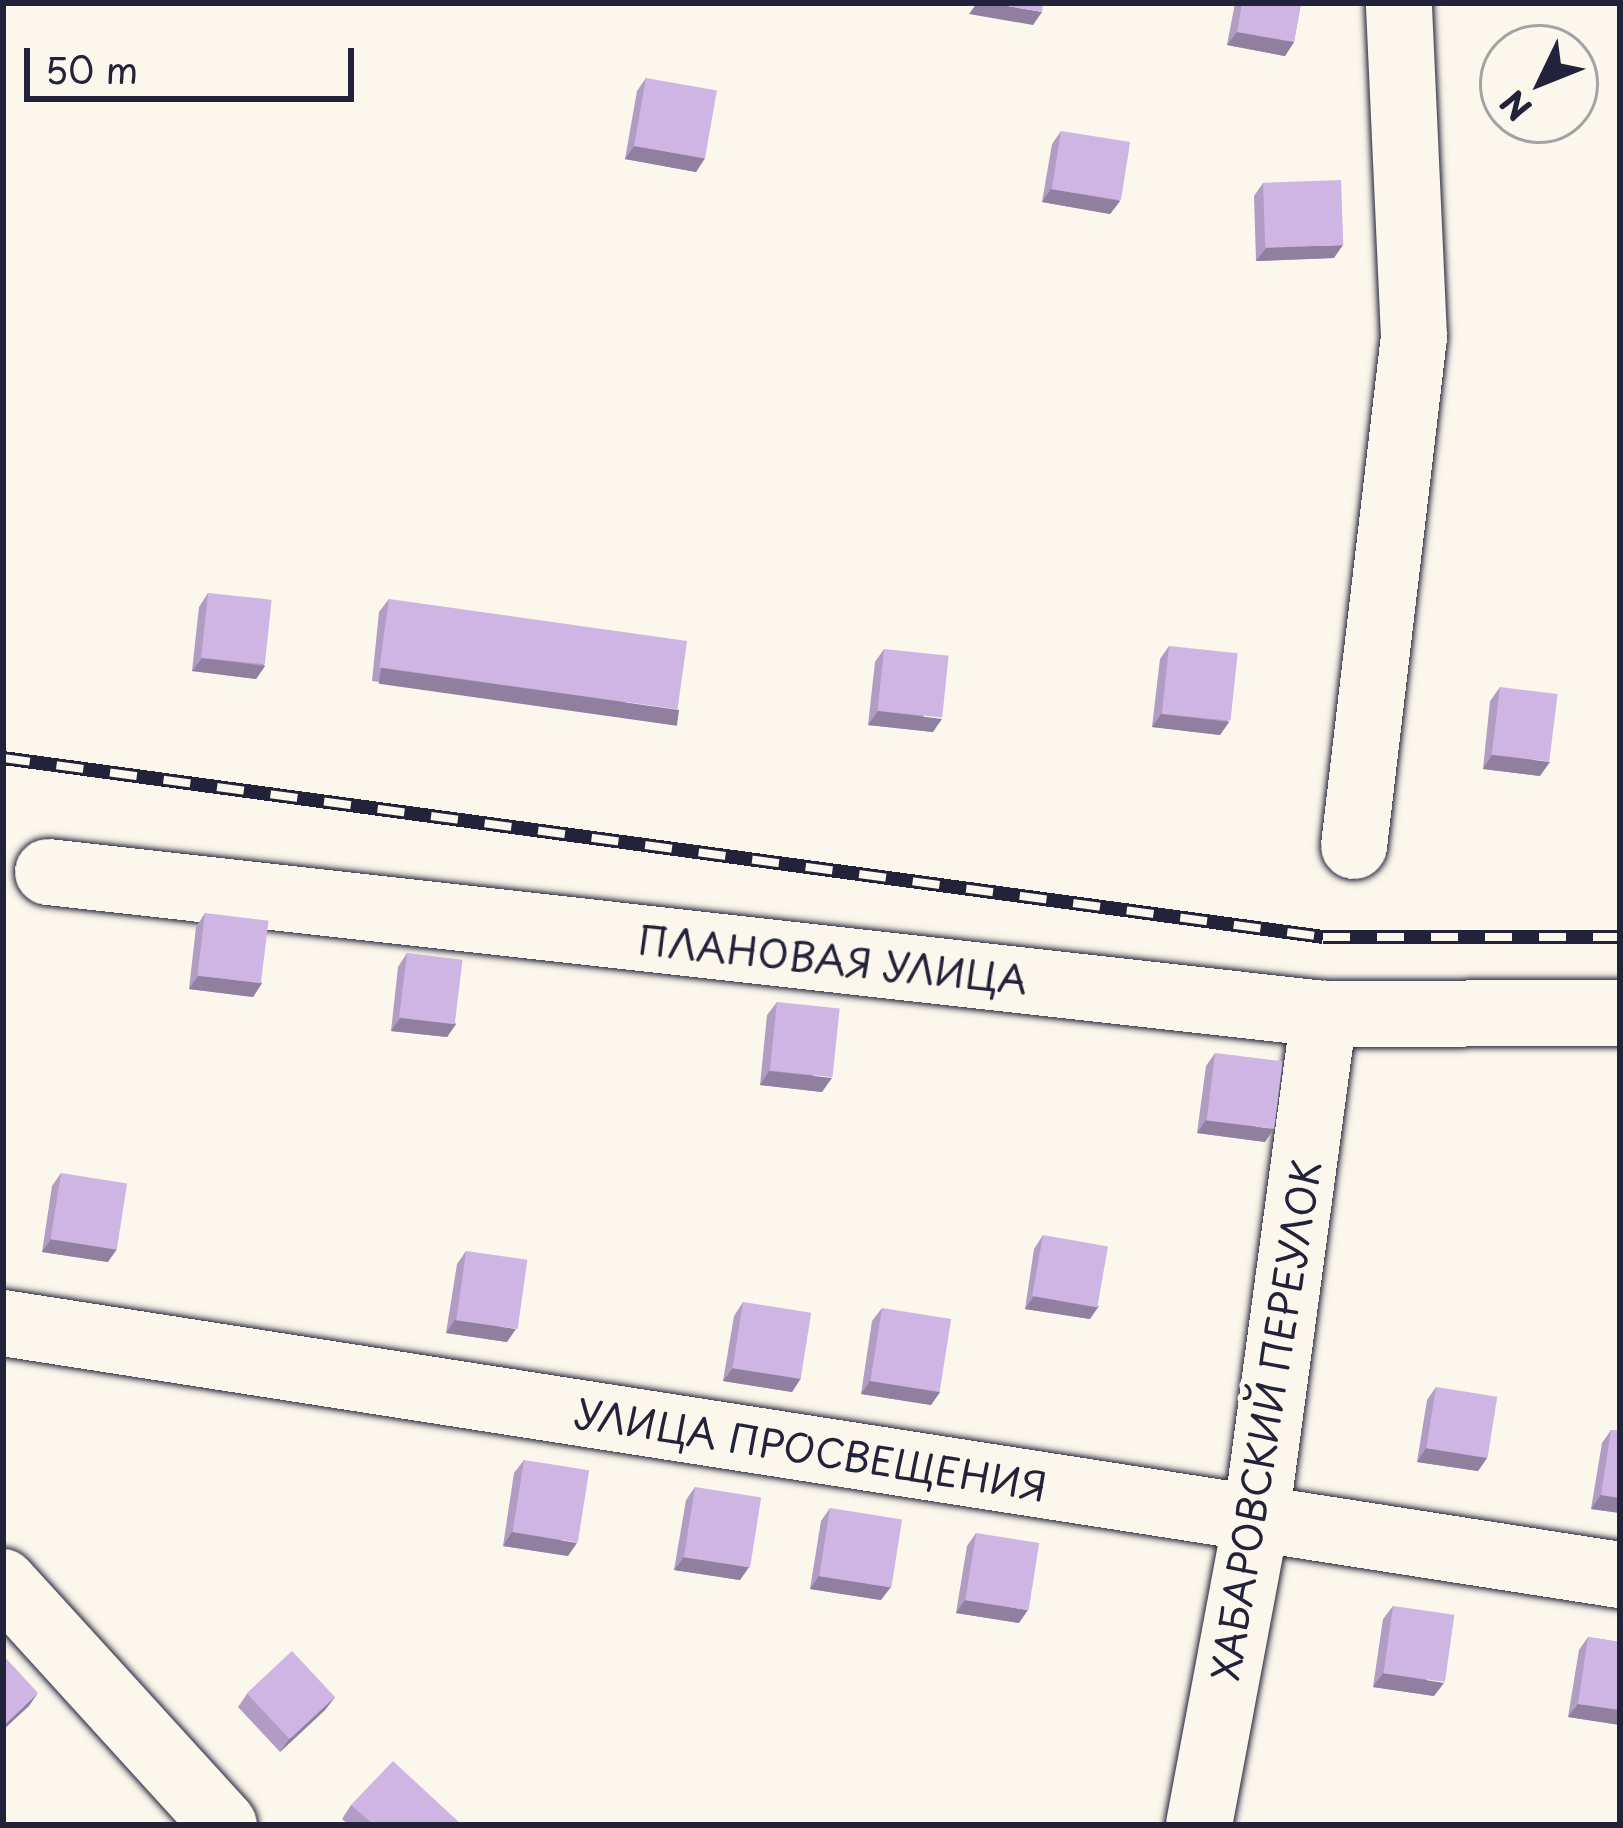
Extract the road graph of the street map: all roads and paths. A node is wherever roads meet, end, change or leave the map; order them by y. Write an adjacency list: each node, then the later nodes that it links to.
1 (1399, 3): 2 (street)
2 (1354, 847)
3 (48, 872): 5 (street, ПЛАНОВАЯ УЛИЦА)
4 (1620, 1013): 5 (street, ПЛАНОВАЯ УЛИЦА)
5 (1324, 1014): 7 (street, ХАБАРОВСКИЙ ПЕРЕУЛОК)
6 (3, 1323): 7 (street, УЛИЦА ПРОСВЕЩЕНИЯ)
7 (1256, 1519): 8 (street, УЛИЦА ПРОСВЕЩЕНИЯ); 11 (street, ХАБАРОВСКИЙ ПЕРЕУЛОК)
8 (1620, 1575)
9 (3, 1582): 10 (street)
10 (224, 1825)
11 (1199, 1825)

